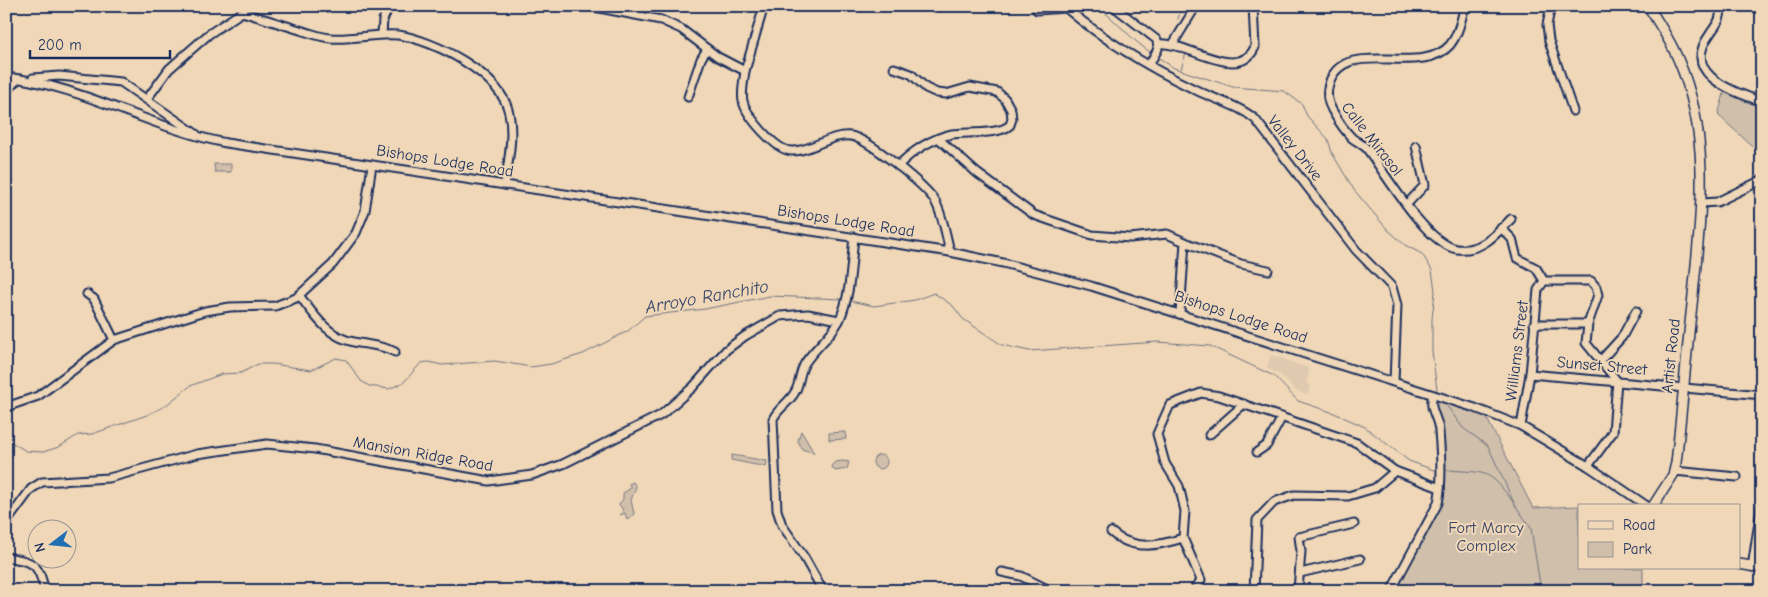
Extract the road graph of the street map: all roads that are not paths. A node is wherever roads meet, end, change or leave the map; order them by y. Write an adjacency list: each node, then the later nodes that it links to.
1 (390, 6): 13 (street)
2 (589, 6): 16 (street)
3 (764, 6): 19 (street)
4 (1113, 6): 15 (street)
5 (1196, 6): 14 (street)
6 (1253, 6): 14 (street)
7 (1465, 6): 36 (street, Calle Mirasol)
8 (1551, 6): 27 (street)
9 (1648, 6): 35 (main road, Artist Road)
10 (1720, 6): 26 (street)
11 (242, 9): 13 (street); 25 (street)
12 (1037, 10): 17 (street, Valley Drive)
13 (382, 34): 34 (street)
14 (1173, 44): 15 (street)
15 (1158, 47): 17 (street)
16 (707, 49): 19 (street); 24 (street)
17 (1149, 65): 56 (street, Valley Drive)
18 (894, 68): 29 (street)
19 (745, 71): 32 (street)
20 (6, 77): 21 (street, Bishops Lodge Road)
21 (18, 78): 22 (street, Bishops Lodge Road); 23 (street)
22 (28, 79): 25 (street); 28 (street, Bishops Lodge Road)
23 (6, 91)
24 (688, 97)
25 (147, 99): 28 (street)
26 (1762, 102)
27 (1573, 112)
28 (200, 137): 31 (street, Bishops Lodge Road)
29 (939, 139): 32 (street); 40 (street)
30 (1416, 146): 36 (street)
31 (372, 165): 34 (street, Bishops Lodge Road); 45 (street)
32 (898, 166): 41 (street)
33 (1762, 180): 35 (street)
34 (505, 185): 39 (street, Bishops Lodge Road)
35 (1702, 203): 57 (main road, Artist Road)
36 (1407, 204): 38 (street, Calle Mirasol)
37 (1511, 218): 38 (street, Calle Mirasol)
38 (1501, 228): 43 (street)
39 (854, 237): 41 (street, Bishops Lodge Road); 48 (street)
40 (1185, 242): 42 (street); 47 (street)
41 (950, 252): 47 (street, Bishops Lodge Road)
42 (1268, 270)
43 (1544, 281): 49 (street, Williams Street); 50 (street)
44 (87, 294): 51 (street)
45 (299, 295): 51 (street); 52 (street)
46 (1636, 311): 53 (street)
47 (1180, 314): 56 (street, Bishops Lodge Road)
48 (839, 320): 74 (street, Mansion Ridge Road); 87 (street)
49 (1534, 324): 50 (street); 54 (street, Williams Street)
50 (1588, 324): 53 (street)
51 (114, 340): 61 (street)
52 (395, 352)
53 (1601, 360): 55 (street)
54 (1530, 374): 55 (street, Sunset Street); 63 (street, Williams Street)
55 (1617, 380): 57 (street, Sunset Street); 66 (street)
56 (1394, 382): 58 (street, Bishops Lodge Road)
57 (1683, 388): 59 (street, Sunset Street); 68 (main road, Artist Road)
58 (1433, 395): 63 (street, Bishops Lodge Road); 70 (street)
59 (1762, 395)
60 (1244, 404): 62 (street); 64 (street); 78 (street)
61 (6, 407)
62 (1282, 417): 65 (street); 67 (street)
63 (1521, 426): 66 (street, Bishops Lodge Road)
64 (1208, 435)
65 (1257, 452)
66 (1588, 466): 72 (street, Bishops Lodge Road)
67 (1396, 471): 70 (street); 90 (street)
68 (1674, 471): 69 (street); 73 (main road, Artist Road)
69 (1737, 477)
70 (1440, 488): 92 (street)
71 (1762, 502): 77 (street)
72 (1644, 504)
73 (1654, 504)
74 (6, 523)
75 (1354, 524): 85 (street)
76 (1112, 532): 78 (street)
77 (1759, 532): 82 (street)
78 (1183, 538): 89 (street)
79 (6, 557): 86 (street)
80 (1360, 559): 85 (street)
81 (1740, 564): 82 (main road)
82 (1752, 567): 83 (main road)
83 (1762, 568)
84 (1002, 572): 88 (street)
85 (1300, 573): 91 (street)
86 (45, 591)
87 (823, 591)
88 (1051, 591)
89 (1194, 591)
90 (1254, 591)
91 (1298, 591)
92 (1391, 591)

